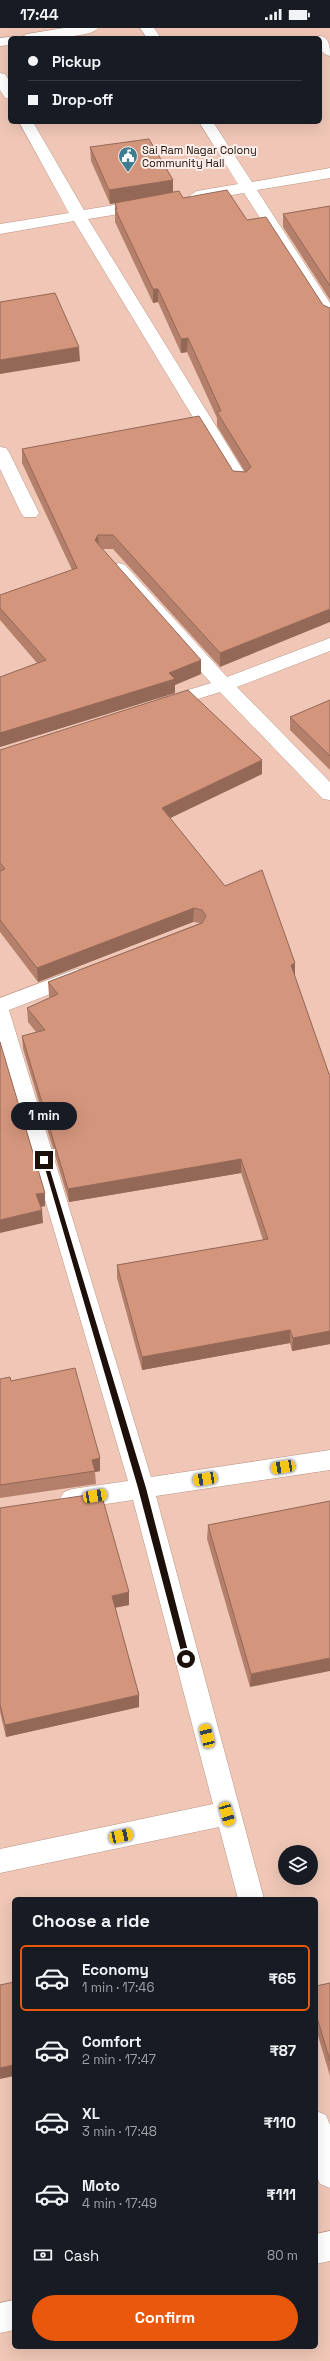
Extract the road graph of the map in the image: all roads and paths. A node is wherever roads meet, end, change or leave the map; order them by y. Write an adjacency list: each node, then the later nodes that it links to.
1 (91, 28): 2 (street)
2 (40, 36)
3 (322, 43): 4 (street)
4 (330, 52)
5 (0, 77): 6 (street)
6 (8, 91)
7 (27, 124): 13 (street)
8 (207, 124): 10 (street)
9 (330, 172): 10 (street)
10 (247, 187): 11 (street); 15 (street)
11 (178, 199)
12 (156, 203): 13 (street)
13 (79, 216): 14 (street); 17 (street)
14 (0, 229)
15 (330, 315)
16 (0, 452): 18 (street)
17 (240, 480)
18 (30, 513)
19 (106, 554): 21 (street)
20 (330, 644): 21 (street)
21 (224, 684): 22 (street); 23 (street)
22 (150, 708)
23 (330, 794)
24 (93, 969): 25 (street)
25 (0, 1006)
26 (0, 1012): 27 (street)
27 (4, 1042): 29 (street)
28 (330, 1460): 29 (street)
29 (142, 1488): 30 (street); 31 (street)
30 (47, 1503)
31 (227, 1814): 32 (street); 33 (street)
32 (0, 1861)
33 (250, 1897)
34 (318, 2132): 35 (street)
35 (330, 2174)
36 (330, 2246): 37 (street)
37 (318, 2249)
38 (12, 2315): 39 (street)
39 (0, 2318)

